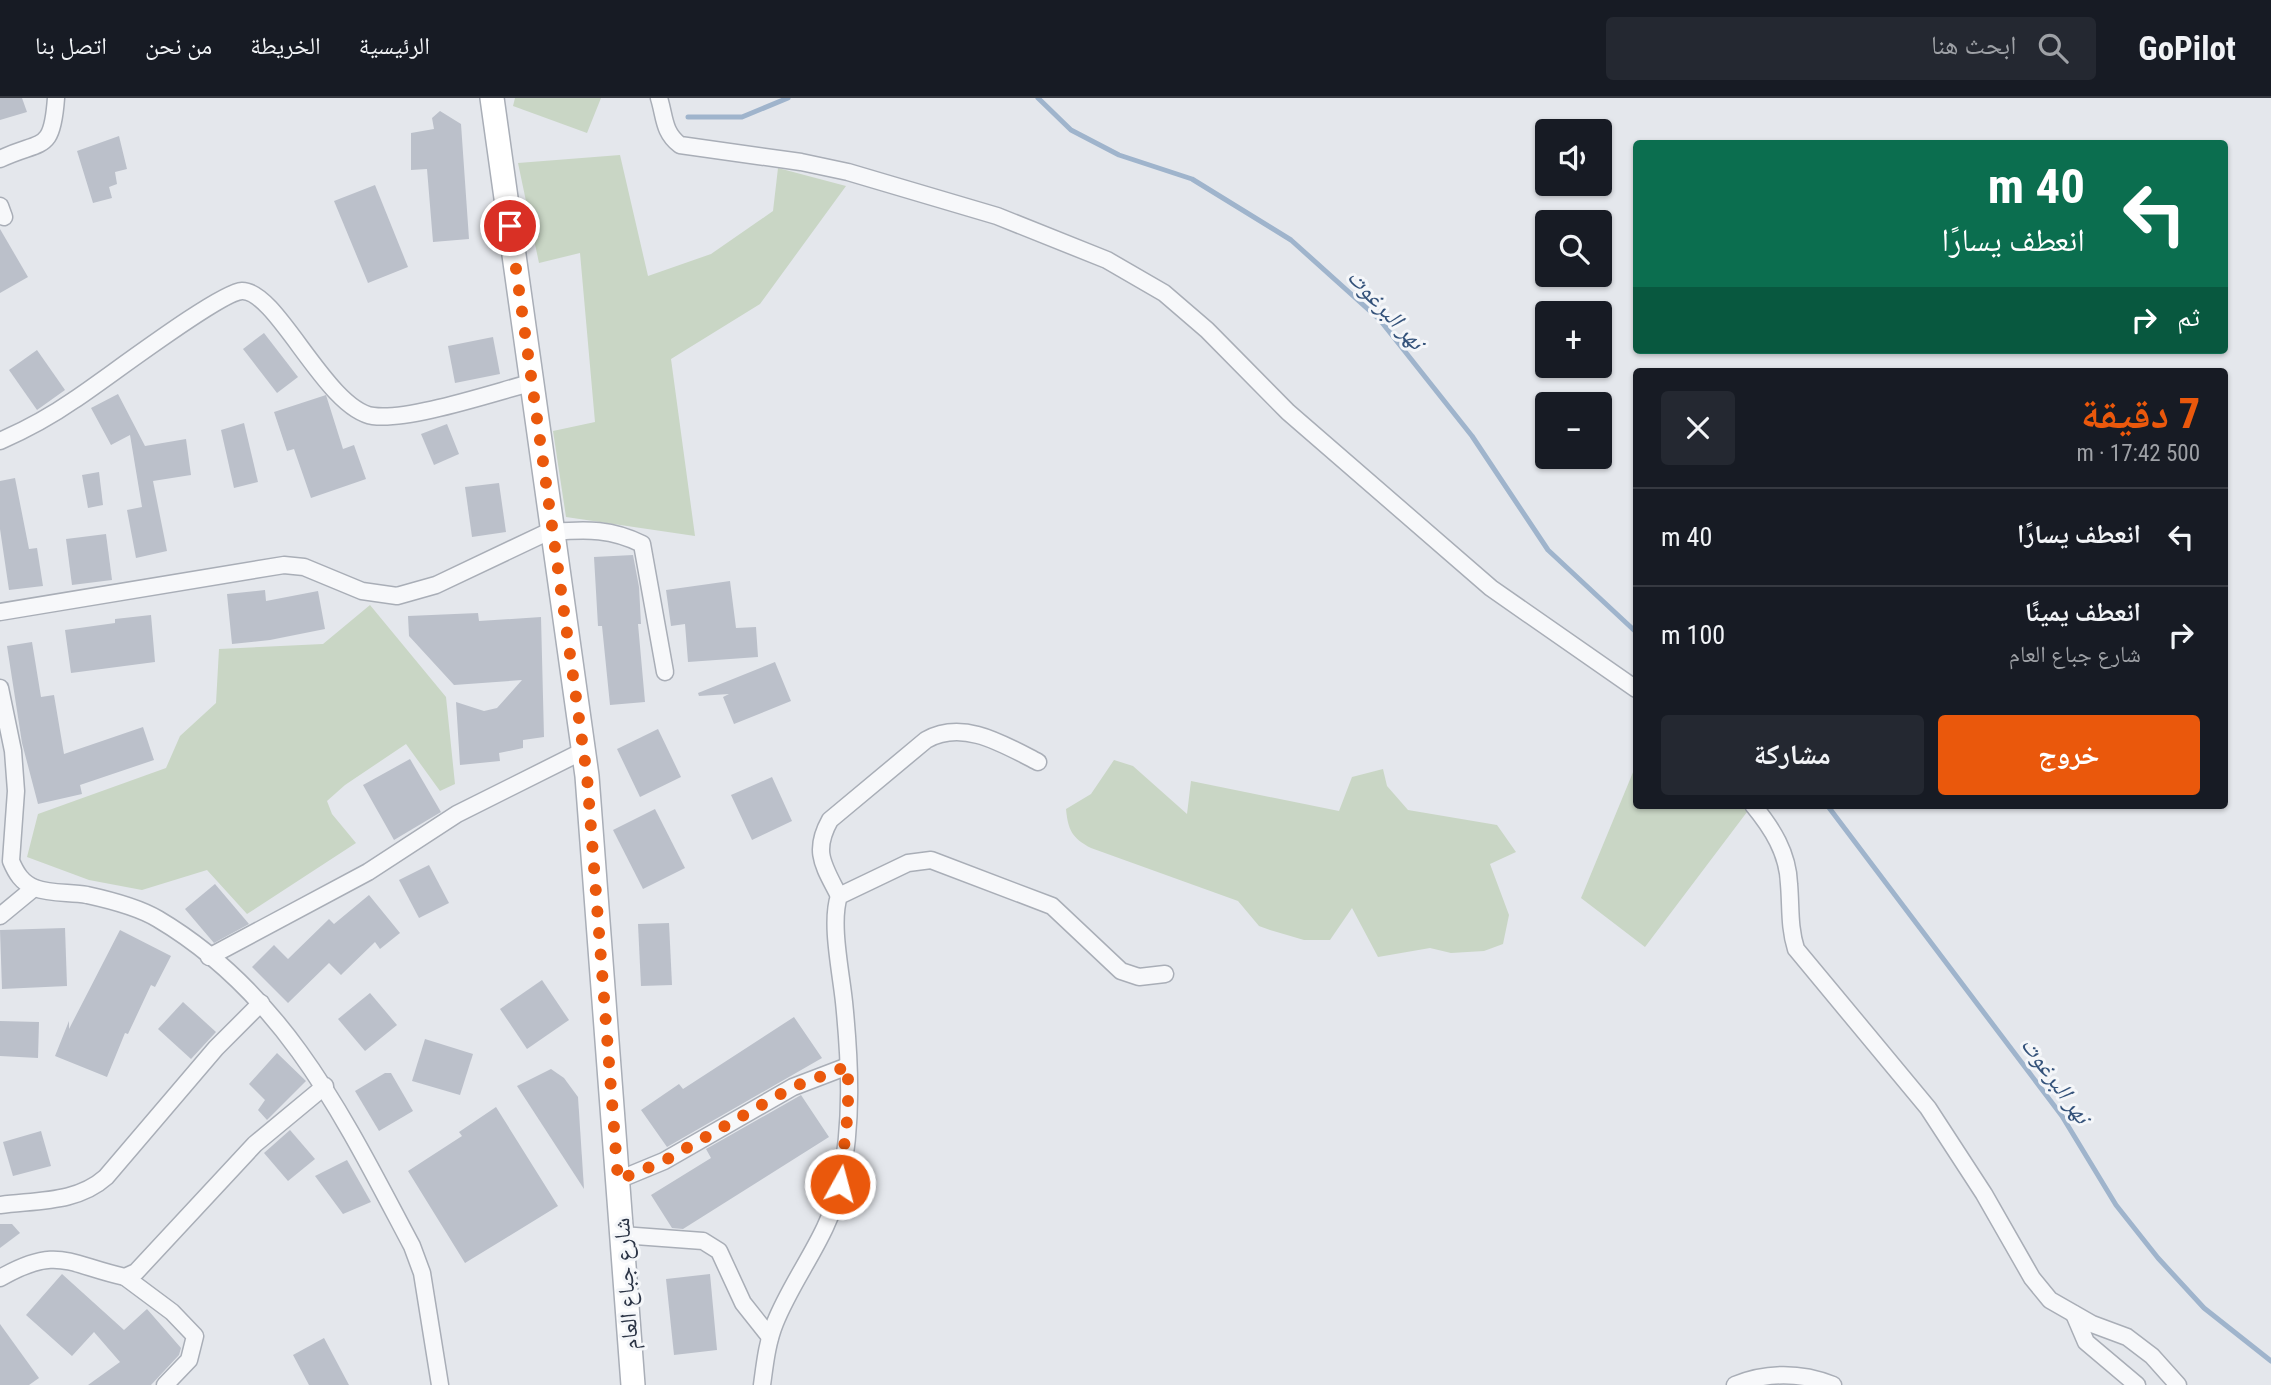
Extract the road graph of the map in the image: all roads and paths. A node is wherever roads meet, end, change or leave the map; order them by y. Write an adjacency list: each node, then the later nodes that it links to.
1 (56, 98): 4 (street)
2 (492, 98): 5 (main road, شارع جباع العام)
3 (659, 98): 10 (street)
4 (0, 159)
5 (534, 382): 6 (street); 7 (main road, شارع جباع العام)
6 (0, 441)
7 (554, 530): 8 (street); 9 (street); 12 (main road, شارع جباع العام)
8 (0, 612)
9 (665, 673)
10 (1633, 687)
11 (0, 688): 15 (street)
12 (583, 751): 19 (street); 24 (main road, شارع جباع العام)
13 (1038, 762): 17 (street)
14 (1756, 809): 29 (street)
15 (6, 825): 16 (street)
16 (34, 888): 18 (street); 19 (street)
17 (839, 896): 20 (street); 22 (street)
18 (0, 916)
19 (209, 957): 21 (street)
20 (1165, 974)
21 (261, 1003): 23 (street); 25 (street)
22 (848, 1066): 24 (street); 30 (street)
23 (325, 1086): 27 (street); 32 (street)
24 (618, 1180): 26 (main road, شارع جباع العام)
25 (0, 1205)
26 (622, 1235): 30 (street); 33 (main road, شارع جباع العام)
27 (125, 1277): 28 (street); 31 (street)
28 (0, 1278)
29 (2074, 1314): 37 (street); 38 (street)
30 (770, 1337): 34 (street)
31 (165, 1385)
32 (440, 1385)
33 (633, 1385)
34 (762, 1385)
35 (1735, 1385): 36 (street)
36 (1833, 1385)
37 (2137, 1385)
38 (2178, 1385)

